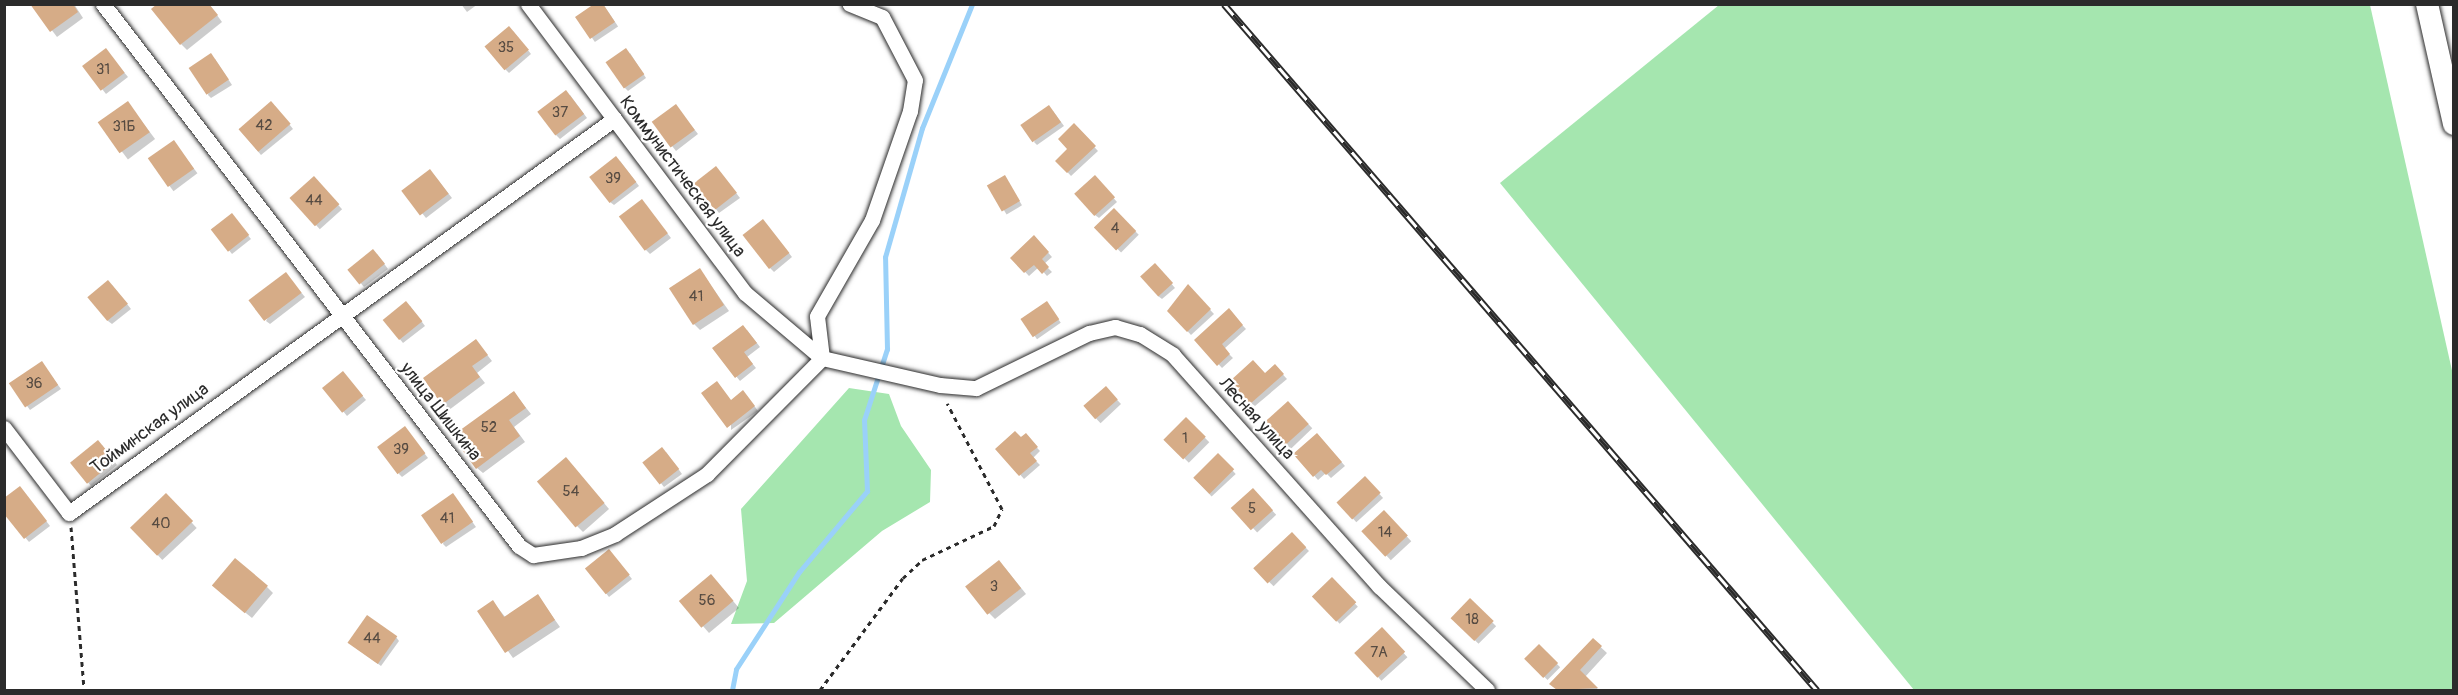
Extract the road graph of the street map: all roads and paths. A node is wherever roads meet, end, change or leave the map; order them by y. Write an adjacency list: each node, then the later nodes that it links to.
1 (103, 4): 7 (street, улица Шишкина)
2 (528, 4): 5 (street, Коммунистическая улица)
3 (849, 4): 8 (street)
4 (2427, 4): 6 (main road)
5 (614, 119): 7 (street, Тойминская улица); 8 (street, Коммунистическая улица)
6 (2454, 124)
7 (341, 314): 8 (street, улица Шишкина); 11 (street, Тойминская улица)
8 (822, 358): 9 (street, Лесная улица)
9 (940, 386): 13 (path); 14 (street, Лесная улица)
10 (4, 428): 11 (street)
11 (69, 513): 12 (path)
12 (84, 690)
13 (820, 690)
14 (1486, 690)

